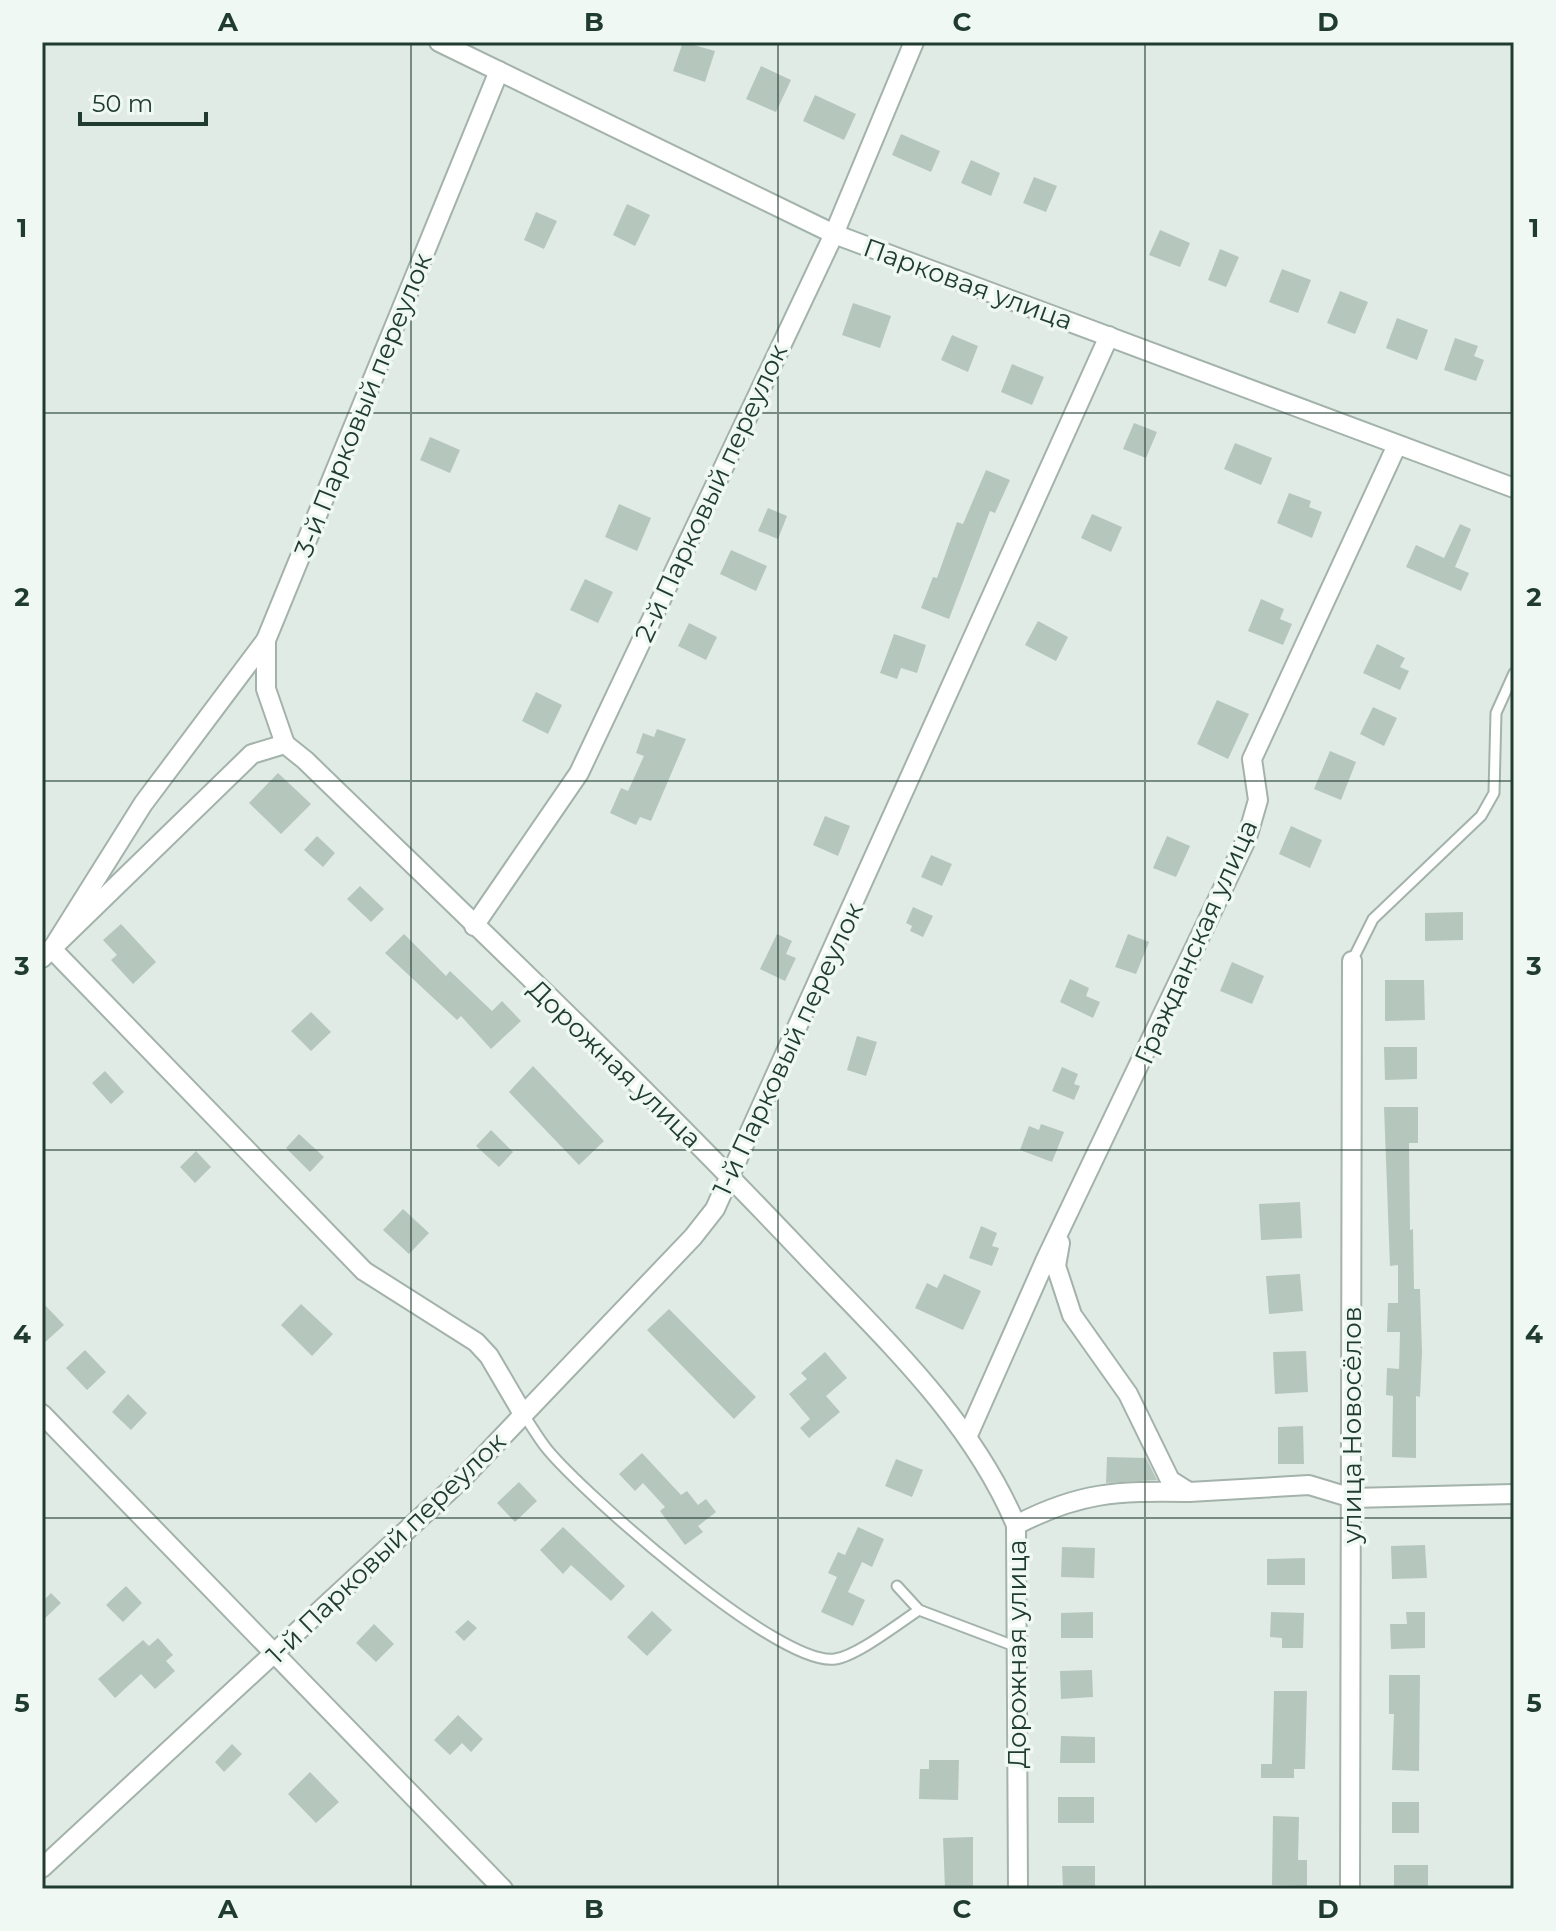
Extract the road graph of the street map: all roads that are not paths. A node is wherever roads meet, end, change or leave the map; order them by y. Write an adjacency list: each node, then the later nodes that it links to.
1 (439, 42): 3 (street, Парковая улица)
2 (914, 42): 4 (street, 2-й Парковый переулок)
3 (499, 71): 4 (street, Парковая улица); 8 (street, 3-й Парковый переулок)
4 (834, 234): 5 (street, Парковая улица); 11 (street, 2-й Парковый переулок)
5 (1109, 336): 6 (street, Парковая улица); 14 (street, 1-й Парковый переулок)
6 (1397, 445): 7 (street, Парковая улица); 15 (street, Гражданская улица)
7 (1514, 488)
8 (266, 640): 10 (street, 3-й Парковый переулок); 12 (street)
9 (1514, 673): 13 (lane)
10 (285, 744): 11 (street, Дорожная улица); 12 (street)
11 (474, 926): 14 (street, Дорожная улица)
12 (47, 953): 17 (street)
13 (1352, 961): 21 (street, улица Новосёлов)
14 (732, 1178): 17 (street, 1-й Парковый переулок); 18 (street, Дорожная улица)
15 (1066, 1222): 18 (street, Гражданская улица); 19 (street)
16 (42, 1414): 26 (street)
17 (523, 1414): 24 (lane); 26 (street, 1-й Парковый переулок)
18 (968, 1435): 22 (street, Дорожная улица)
19 (1189, 1492): 21 (street); 22 (street)
20 (1514, 1494): 21 (street)
21 (1352, 1498): 30 (street, улица Новосёлов)
22 (1016, 1525): 25 (street, Дорожная улица)
23 (897, 1586): 24 (lane)
24 (919, 1610): 25 (lane)
25 (1017, 1647): 29 (street, Дорожная улица)
26 (277, 1654): 27 (street, 1-й Парковый переулок); 28 (street)
27 (42, 1868)
28 (503, 1889)
29 (1018, 1889)
30 (1350, 1889)

